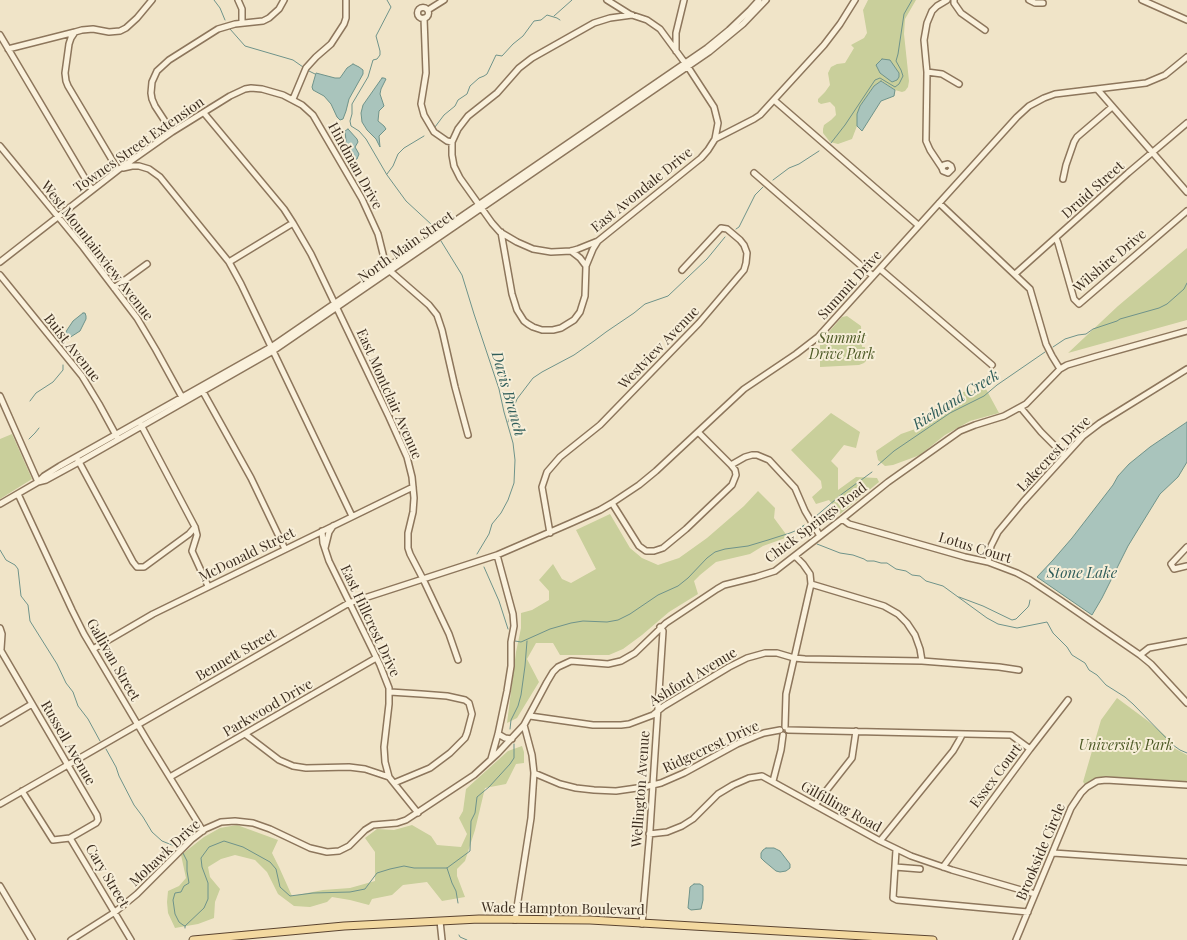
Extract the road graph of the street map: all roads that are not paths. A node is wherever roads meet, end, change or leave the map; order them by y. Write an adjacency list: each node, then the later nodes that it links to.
1 (152, 0): 24 (street)
2 (238, 0): 22 (street)
3 (284, 0): 22 (street)
4 (346, 0): 34 (street)
5 (420, 0): 17 (street)
6 (444, 0): 18 (street)
7 (608, 0): 19 (street)
8 (684, 0): 27 (street)
9 (759, 0): 29 (street, North Main Street)
10 (766, 0): 29 (street, North Main Street)
11 (855, 0): 35 (street)
12 (947, 0): 30 (street)
13 (954, 0): 23 (street)
14 (1029, 0): 16 (street)
15 (1142, 0): 21 (street)
16 (1043, 3)
17 (422, 7): 18 (street); 20 (street)
18 (428, 10): 20 (street)
19 (632, 15): 27 (street); 41 (street)
20 (424, 18): 41 (street)
21 (1187, 20)
22 (242, 23): 39 (street)
23 (985, 30)
24 (75, 32): 26 (street); 44 (street)
25 (0, 36): 26 (street)
26 (8, 49): 48 (street)
27 (676, 52): 29 (street)
28 (1187, 57): 32 (street, Summit Drive)
29 (686, 65): 40 (street); 51 (street, North Main Street)
30 (927, 72): 31 (street); 47 (street)
31 (959, 84)
32 (1098, 90): 36 (street); 47 (street, Summit Drive)
33 (276, 93): 34 (street, Hindman Drive); 37 (street, Townes Street Extension)
34 (293, 99): 64 (street, Hindman Drive)
35 (774, 100): 40 (street); 55 (street)
36 (1112, 107): 43 (street); 46 (street)
37 (204, 113): 39 (street, Townes Street Extension); 54 (street, East Montclair Avenue)
38 (1187, 123): 43 (street, Druid Street)
39 (172, 132): 44 (street, Townes Street Extension)
40 (715, 139): 58 (street, East Avondale Drive)
41 (452, 142): 51 (street, East Avondale Drive)
42 (0, 146): 53 (street, West Mountainview Avenue)
43 (1152, 154): 49 (street); 57 (street, Druid Street)
44 (118, 170): 48 (street, Townes Street Extension); 61 (street)
45 (754, 173): 69 (street)
46 (1064, 179)
47 (960, 180): 50 (street, Summit Drive)
48 (92, 190): 53 (street, Townes Street Extension)
49 (1187, 192)
50 (939, 203): 55 (street, Summit Drive); 67 (street)
51 (480, 207): 56 (street, East Avondale Drive); 64 (street, North Main Street)
52 (1187, 211): 57 (street, Wilshire Drive)
53 (57, 217): 60 (street, Townes Street Extension); 70 (street, West Mountainview Avenue)
54 (292, 223): 61 (street); 71 (street, East Montclair Avenue)
55 (918, 225): 65 (street, Summit Drive)
56 (500, 232): 59 (street, East Avondale Drive); 63 (street)
57 (1056, 238): 67 (street, Druid Street)
58 (598, 241): 59 (street, East Avondale Drive); 63 (street)
59 (571, 251): 63 (street)
60 (0, 262)
61 (229, 262): 73 (street)
62 (147, 264): 70 (street)
63 (586, 266)
64 (389, 269): 71 (street, North Main Street); 83 (street)
65 (880, 269): 69 (street, Summit Drive); 74 (street)
66 (682, 270): 98 (street, Westview Avenue)
67 (1015, 274): 76 (street)
68 (0, 275): 84 (street, Buist Avenue)
69 (873, 276): 82 (street, Summit Drive)
70 (114, 288): 79 (street, West Mountainview Avenue)
71 (336, 305): 73 (street, North Main Street); 89 (street, East Montclair Avenue)
72 (1187, 331): 76 (street, Chick Springs Road)
73 (272, 349): 77 (street, North Main Street); 93 (street)
74 (992, 365)
75 (1187, 369): 85 (street, Lakecrest Drive)
76 (1060, 370): 80 (street, Chick Springs Road)
77 (202, 389): 79 (street, North Main Street); 101 (street)
78 (0, 396): 88 (street)
79 (184, 400): 81 (street, North Main Street)
80 (1021, 408): 85 (street); 94 (street, Chick Springs Road)
81 (140, 424): 84 (street, North Main Street); 96 (street)
82 (698, 432): 87 (street); 91 (street, Summit Drive)
83 (468, 434)
84 (117, 437): 86 (street, North Main Street)
85 (1065, 456): 105 (street, Lakecrest Drive)
86 (78, 459): 88 (street, North Main Street); 96 (street)
87 (731, 465): 91 (street); 99 (street)
88 (38, 482): 90 (street, North Main Street)
89 (413, 487): 93 (street, McDonald Street); 107 (street, East Montclair Avenue)
90 (18, 494): 92 (street, North Main Street); 114 (street, Gallivan Street)
91 (612, 503): 98 (street, Summit Drive)
92 (0, 504)
93 (352, 516): 95 (street, McDonald Street)
94 (842, 519): 99 (street, Chick Springs Road); 105 (street, Lotus Court)
95 (334, 525): 97 (street, McDonald Street); 102 (street)
96 (195, 527): 109 (street)
97 (322, 531): 101 (street, McDonald Street); 102 (street, East Hillcrest Drive)
98 (550, 533): 103 (street, Summit Drive)
99 (820, 536): 104 (street, Chick Springs Road)
100 (1187, 548): 106 (street)
101 (285, 549): 109 (street, McDonald Street)
102 (325, 549): 110 (street, East Hillcrest Drive)
103 (497, 555): 107 (street, Bennett Street); 134 (street)
104 (795, 556): 108 (street); 111 (street, Chick Springs Road)
105 (988, 562): 116 (street, Lotus Court)
106 (1187, 566)
107 (423, 579): 110 (street, Bennett Street); 119 (street, East Montclair Avenue)
108 (811, 584): 118 (street); 120 (street)
109 (208, 586): 114 (street, McDonald Street)
110 (349, 603): 117 (street, East Hillcrest Drive); 129 (street, Bennett Street)
111 (660, 627): 126 (street, Wellington Avenue); 127 (street, Chick Springs Road)
112 (0, 628): 115 (street, Russell Avenue)
113 (1187, 641): 116 (street)
114 (93, 648): 129 (street, Gallivan Street)
115 (0, 649): 125 (street, Russell Avenue)
116 (1140, 655): 124 (street, Lotus Court)
117 (376, 658): 122 (street, East Hillcrest Drive); 133 (street, Parkwood Drive)
118 (794, 658): 120 (street, Ashford Avenue); 126 (street, Ashford Avenue); 131 (street)
119 (458, 660)
120 (922, 661): 121 (street, Ashford Avenue)
121 (1018, 670)
122 (390, 692): 142 (street, East Hillcrest Drive); 144 (street)
123 (1068, 700): 137 (street, Essex Court)
124 (1187, 703)
125 (32, 704): 128 (street); 139 (street, Russell Avenue)
126 (657, 712): 127 (street, Ashford Avenue); 145 (street, Wellington Avenue)
127 (530, 716): 130 (street, Chick Springs Road)
128 (0, 723)
129 (138, 725): 139 (street, Bennett Street); 141 (street, Gallivan Street)
130 (524, 725): 136 (street, Mohawk Drive); 140 (street)
131 (784, 729): 132 (street, Ridgecrest Drive); 143 (street); 145 (street, Ridgecrest Drive)
132 (856, 732): 135 (street, Ridgecrest Drive); 149 (street)
133 (245, 734): 141 (street, Parkwood Drive); 142 (street)
134 (498, 734): 136 (street); 138 (street)
135 (962, 735): 137 (street, Ridgecrest Drive); 154 (street)
136 (512, 739): 138 (street, Mohawk Drive)
137 (1030, 749): 159 (street, Essex Court)
138 (491, 760): 150 (street, Mohawk Drive)
139 (67, 765): 147 (street, Bennett Street); 153 (street, Russell Avenue)
140 (534, 773): 145 (street, Ridgecrest Drive); 165 (street)
141 (170, 777): 151 (street, Gallivan Street)
142 (389, 777): 144 (street, East Hillcrest Drive)
143 (772, 781): 149 (street, Gilfilling Road); 152 (street, Gilfilling Road)
144 (394, 783): 150 (street, East Hillcrest Drive)
145 (653, 785): 152 (street, Wellington Avenue)
146 (1187, 785): 156 (street, Brookside Circle)
147 (22, 791): 148 (street, Bennett Street); 153 (street, Cary Street)
148 (0, 804)
149 (815, 805): 154 (street, Gilfilling Road)
150 (418, 813): 151 (street, Mohawk Drive)
151 (203, 831): 163 (street, Mohawk Drive)
152 (649, 834): 167 (street, Wellington Avenue)
153 (70, 838): 163 (street, Cary Street)
154 (880, 841): 155 (street, Gilfilling Road)
155 (896, 850): 158 (street); 159 (street, Gilfilling Road)
156 (1053, 853): 157 (street); 162 (street, Brookside Circle)
157 (1187, 862)
158 (895, 867): 160 (street); 164 (street)
159 (943, 868): 162 (street, Gilfilling Road)
160 (920, 869)
161 (0, 886): 168 (street)
162 (1035, 894): 164 (street, Brookside Circle)
163 (115, 912): 169 (street, Mohawk Drive); 170 (street, Cary Street)
164 (1028, 912): 174 (street, Brookside Circle)
165 (515, 920): 166 (main road, Wade Hampton Boulevard); 167 (main road, Wade Hampton Boulevard)
166 (440, 921): 171 (main road, Wade Hampton Boulevard); 172 (street)
167 (642, 924): 173 (main road, Wade Hampton Boulevard)
168 (30, 939)
169 (71, 940)
170 (131, 940)
171 (192, 940)
172 (442, 940)
173 (933, 940)
174 (1016, 940)

